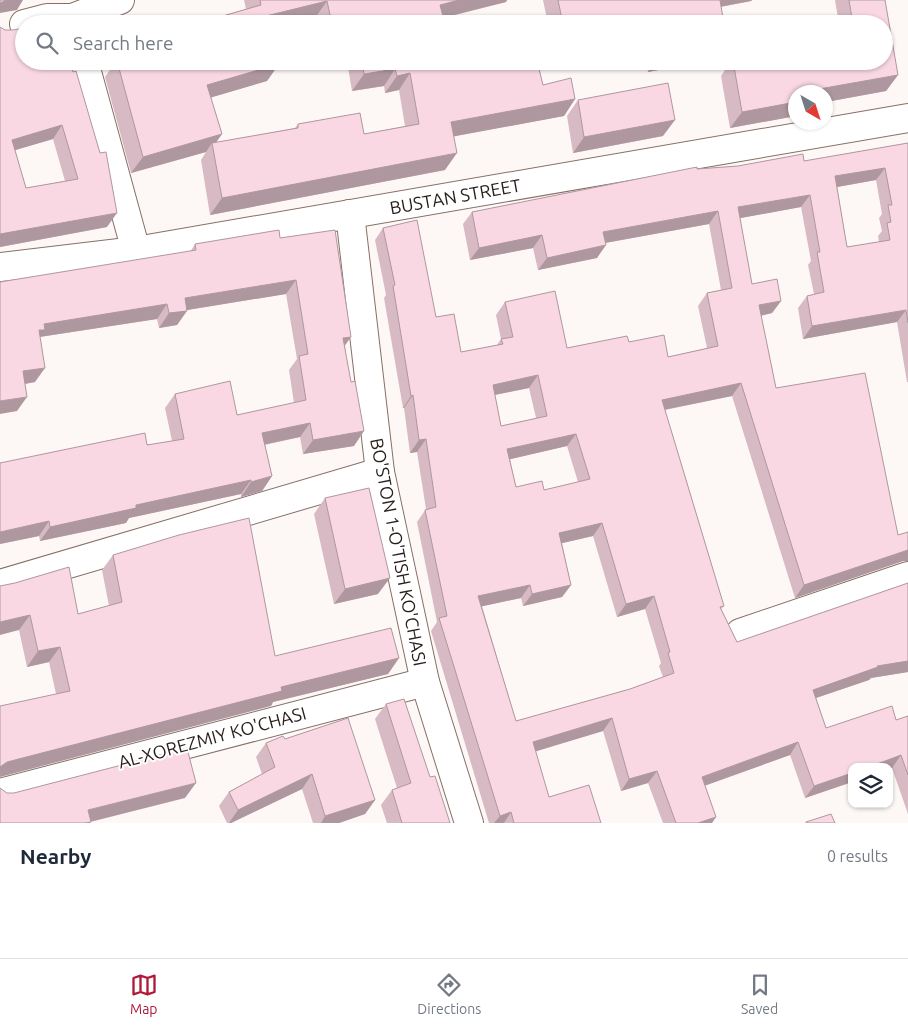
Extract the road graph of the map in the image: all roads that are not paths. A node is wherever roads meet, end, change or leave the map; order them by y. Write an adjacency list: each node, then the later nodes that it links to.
1 (120, 0): 2 (street)
2 (86, 15)
3 (15, 26): 4 (street)
4 (0, 29)
5 (86, 70): 8 (street)
6 (908, 118): 7 (street, BUSTАN STREET)
7 (350, 214): 8 (street, BUSTАN STREET); 10 (street, BO'STON 1-O'TISH KO'CHASI)
8 (136, 250): 9 (street, BUSTАN STREET)
9 (0, 267)
10 (380, 472): 12 (street); 14 (street, BO'STON 1-O'TISH KO'CHASI)
11 (908, 576): 13 (street)
12 (0, 584)
13 (740, 632)
14 (425, 682): 15 (street, AL-XOREZMIY KO'CHASI); 16 (street, BO'STON 1-O'TISH KO'CHASI)
15 (0, 793)
16 (469, 823)

